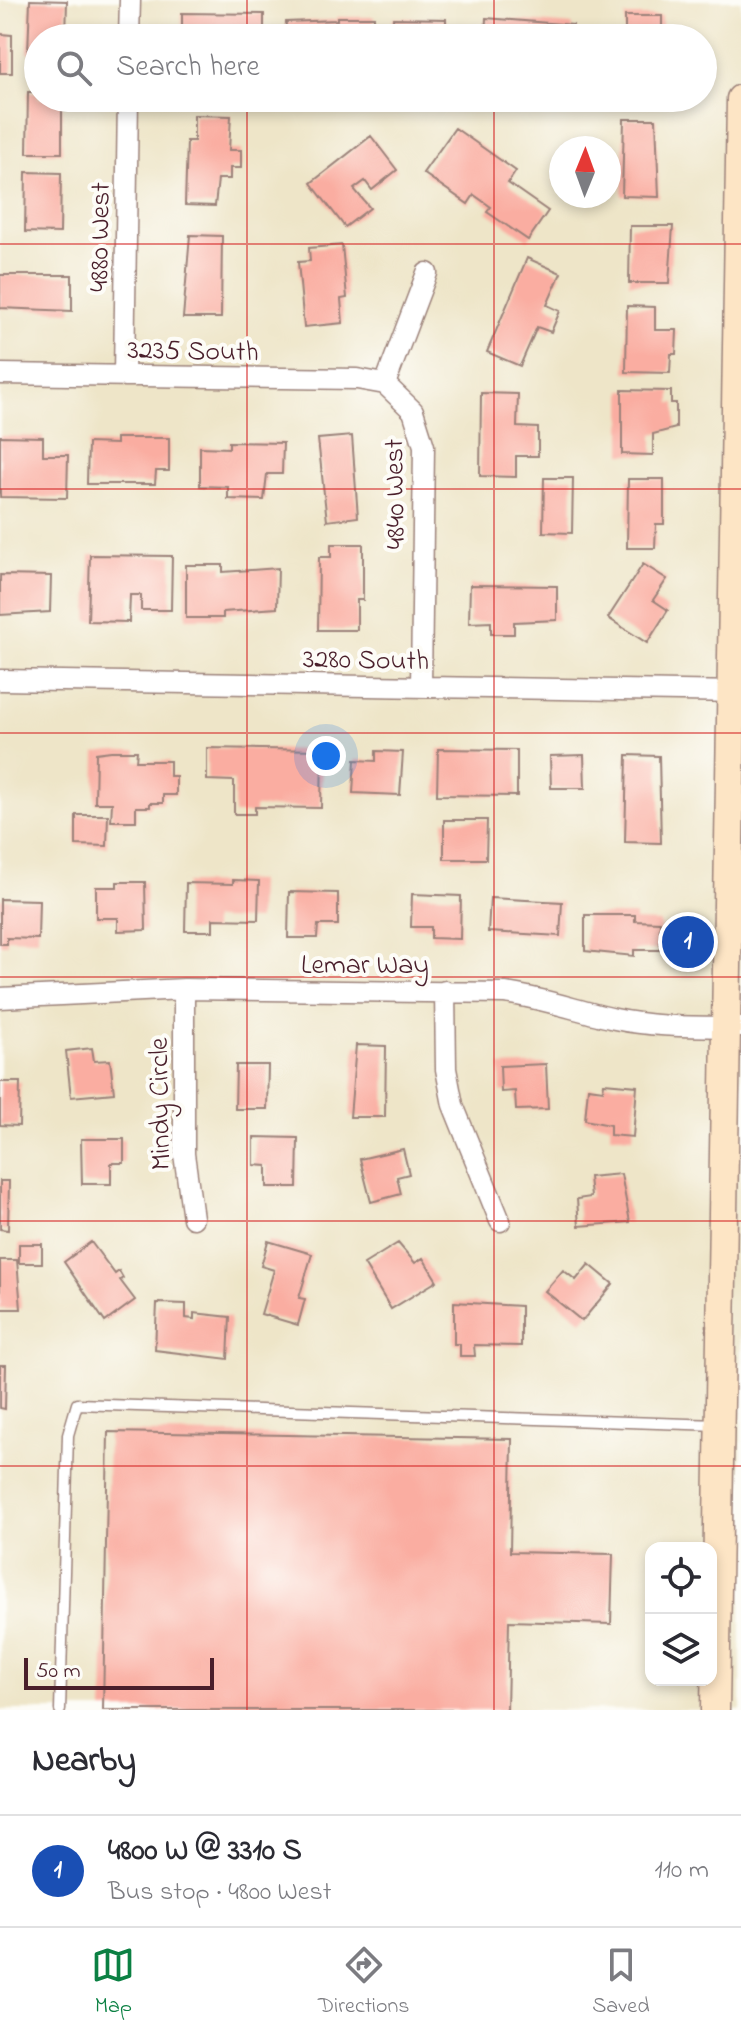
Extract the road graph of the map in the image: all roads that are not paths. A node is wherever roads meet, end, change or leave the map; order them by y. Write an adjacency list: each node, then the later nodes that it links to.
1 (130, 0): 2 (street)
2 (129, 24)
3 (741, 99): 11 (main road)
4 (128, 112): 7 (street, 4880 West)
5 (427, 273): 8 (street)
6 (0, 374): 7 (street, 3235 South)
7 (124, 376): 8 (street, 3235 South)
8 (385, 384): 10 (street, 4840 West)
9 (0, 680): 10 (street, 3280 South)
10 (421, 687): 11 (street, 3280 South)
11 (736, 692): 15 (main road)
12 (184, 989): 13 (street, Lemar Way); 14 (street, Lemar Way); 16 (street, Mindy Circle)
13 (445, 991): 15 (street, Lemar Way); 17 (street)
14 (0, 998)
15 (734, 1027): 18 (main road)
16 (193, 1218)
17 (500, 1221)
18 (720, 1425): 19 (lane); 20 (main road)
19 (60, 1710)
20 (715, 1710)

